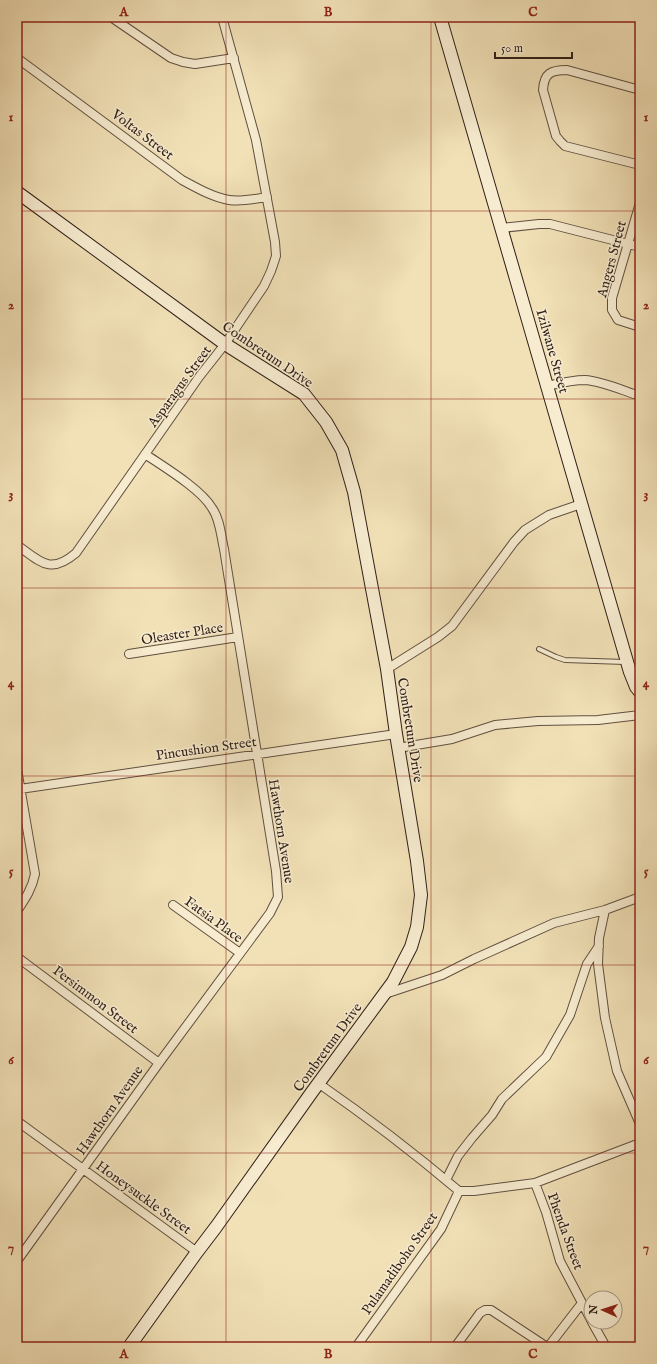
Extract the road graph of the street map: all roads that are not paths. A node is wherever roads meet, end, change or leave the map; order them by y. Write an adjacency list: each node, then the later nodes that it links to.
1 (111, 17): 5 (street)
2 (222, 17): 5 (street, Asparagus Street)
3 (440, 17): 11 (street, Izilwane Street)
4 (17, 58): 9 (street, Voltas Street)
5 (234, 58): 9 (street, Asparagus Street)
6 (640, 90): 7 (street)
7 (640, 165)
8 (17, 192): 15 (street, Combretum Drive)
9 (266, 197): 15 (street, Asparagus Street)
10 (640, 204): 12 (street, Angers Street)
11 (502, 228): 12 (street); 16 (street, Izilwane Street)
12 (628, 244): 13 (street); 14 (street, Angers Street)
13 (640, 247)
14 (640, 327)
15 (225, 344): 18 (street, Asparagus Street); 25 (street, Combretum Drive)
16 (547, 386): 17 (street); 19 (street, Izilwane Street)
17 (640, 396)
18 (145, 454): 20 (street, Asparagus Street); 21 (street, Hawthorn Avenue)
19 (581, 504): 24 (street, Izilwane Street); 25 (street)
20 (17, 545)
21 (238, 637): 23 (street, Oleaster Place); 30 (street, Hawthorn Avenue)
22 (539, 649): 24 (lane)
23 (129, 654)
24 (627, 662): 26 (street, Izilwane Street)
25 (387, 669): 28 (street, Combretum Drive)
26 (640, 692)
27 (640, 715): 29 (street)
28 (396, 734): 29 (street, Combretum Drive); 30 (street, Pincushion Street)
29 (398, 748): 40 (street, Combretum Drive)
30 (257, 754): 32 (street, Pincushion Street); 38 (street, Hawthorn Avenue)
31 (17, 769): 32 (street)
32 (20, 789): 36 (street)
33 (640, 897): 35 (street)
34 (173, 905): 38 (street, Fatsia Place)
35 (605, 910): 37 (street); 40 (street)
36 (17, 911)
37 (599, 946): 44 (street); 47 (street)
38 (240, 953): 41 (street, Hawthorn Avenue)
39 (17, 957): 41 (street, Persimmon Street)
40 (384, 994): 42 (street, Combretum Drive)
41 (159, 1063): 46 (street, Hawthorn Avenue)
42 (318, 1083): 47 (street); 50 (street, Combretum Drive)
43 (17, 1121): 46 (street, Honeysuckle Street)
44 (640, 1124)
45 (640, 1143): 48 (street)
46 (83, 1169): 50 (street, Honeysuckle Street); 51 (street, Hawthorn Avenue)
47 (446, 1180): 49 (street)
48 (535, 1183): 49 (street, Phenda Street); 52 (street, Phenda Street)
49 (459, 1191): 55 (street, Pulamadiboho Street)
50 (197, 1252): 54 (street, Combretum Drive)
51 (17, 1261)
52 (582, 1303): 57 (street)
53 (597, 1330): 58 (street, Phenda Street)
54 (129, 1347)
55 (356, 1347)
56 (455, 1347): 57 (street)
57 (548, 1347)
58 (606, 1347)

